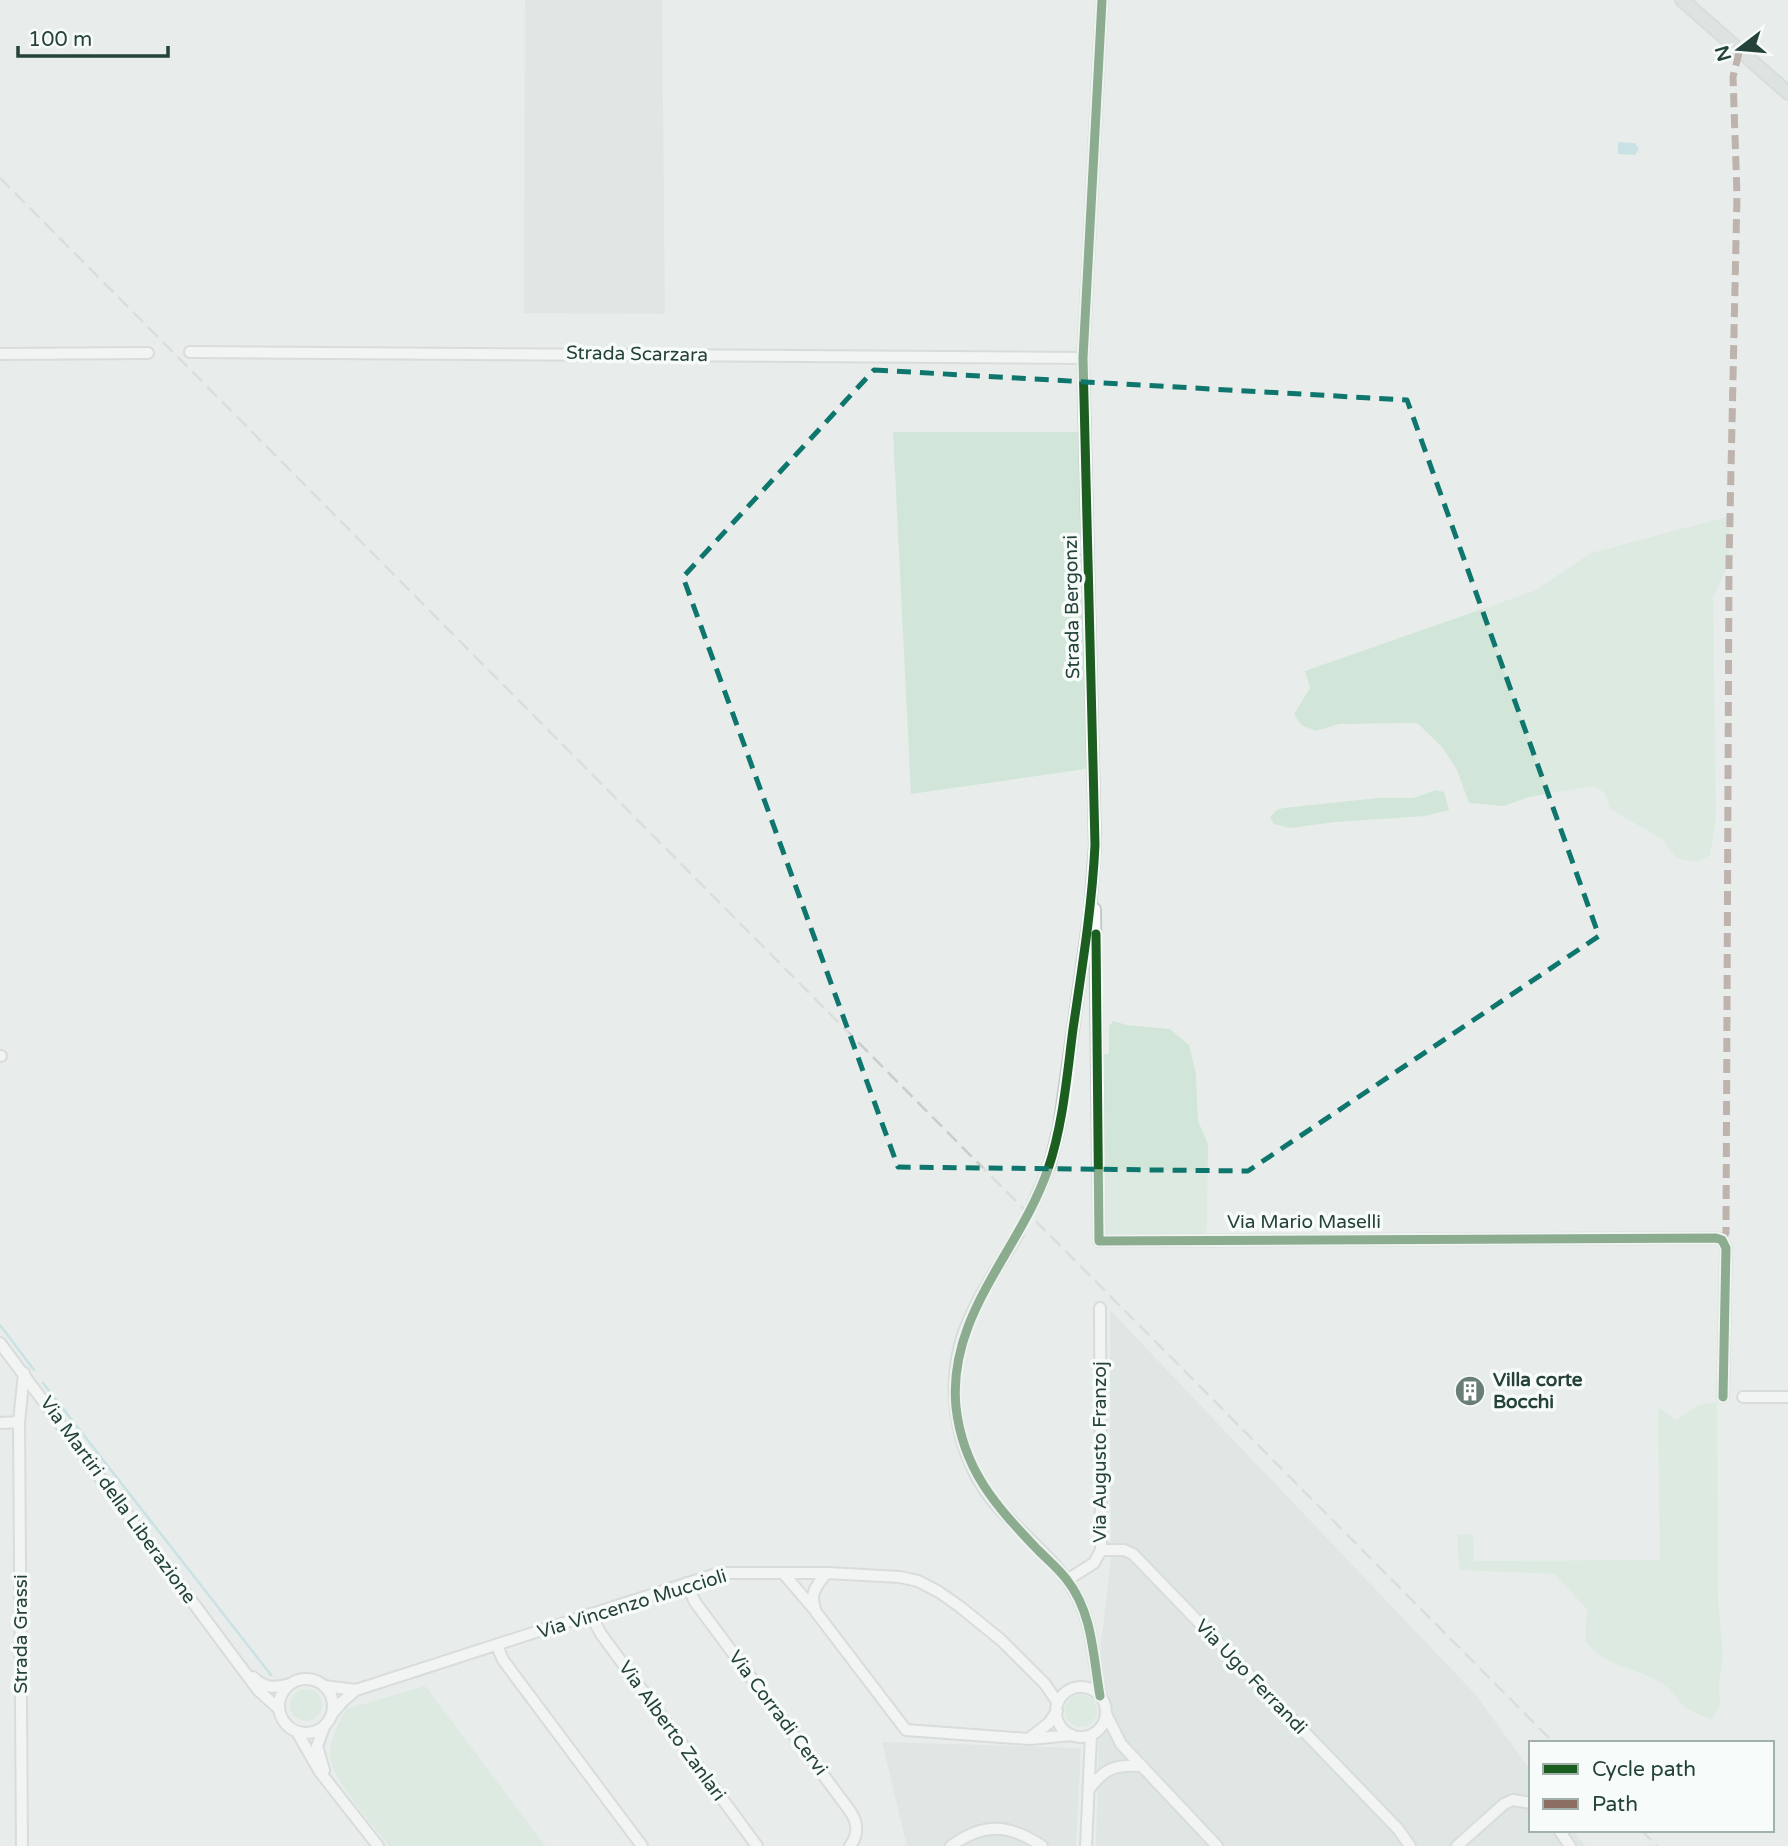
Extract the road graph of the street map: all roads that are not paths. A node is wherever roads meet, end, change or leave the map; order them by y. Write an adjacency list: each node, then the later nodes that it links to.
1 (1102, 0): 7 (street, Strada Bergonzi)
2 (1682, 0): 3 (main road)
3 (1788, 93)
4 (190, 352): 7 (street, Strada Scarzara)
5 (148, 353): 6 (street)
6 (0, 354)
7 (1083, 358): 8 (street, Strada Bergonzi)
8 (1093, 870): 9 (street, Strada Bergonzi); 10 (street, Via Mario Maselli)
9 (1073, 1034): 10 (street); 11 (street, Strada Bergonzi)
10 (1096, 1043): 16 (street, Via Mario Maselli)
11 (1032, 1206)
12 (1017, 1234): 24 (street)
13 (1100, 1308): 21 (street, Via Augusto Franzoj)
14 (0, 1343): 15 (street, Via Martiri della Liberazione)
15 (24, 1373): 19 (street, Strada Grassi); 29 (street, Via Martiri della Liberazione)
16 (1723, 1397)
17 (1743, 1397): 18 (street)
18 (1788, 1397)
19 (19, 1422): 20 (street); 53 (street, Strada Grassi)
20 (0, 1423)
21 (1101, 1550): 24 (street, Via Augusto Franzoj); 52 (street, Via Ugo Ferrandi)
22 (783, 1573): 23 (street, Via Vincenzo Muccioli); 25 (street, Via Vincenzo Muccioli); 26 (street)
23 (827, 1573): 26 (street); 32 (street, Via Vincenzo Muccioli)
24 (1068, 1580): 30 (street)
25 (686, 1583): 27 (street, Via Vincenzo Muccioli); 57 (street, Via Corradi Cervi)
26 (816, 1612): 45 (street)
27 (590, 1614): 28 (street, Via Vincenzo Muccioli); 56 (street, Via Alberto Zanlari)
28 (497, 1646): 35 (street, Via Vincenzo Muccioli); 55 (street)
29 (234, 1658): 31 (street, Via Martiri della Liberazione); 38 (street, Via Martiri della Liberazione)
30 (1095, 1664): 34 (street); 36 (street)
31 (292, 1683): 33 (street, Via Martiri della Liberazione); 38 (street)
32 (1045, 1684): 34 (street); 37 (street, Via Vincenzo Muccioli)
33 (324, 1686): 35 (street, Via Martiri della Liberazione); 40 (street)
34 (1076, 1688): 36 (street); 37 (street)
35 (356, 1690): 40 (street)
36 (1100, 1696): 39 (street)
37 (1058, 1707): 44 (street); 45 (street)
38 (279, 1709): 42 (street, Via Martiri della Liberazione)
39 (1106, 1714): 43 (street); 46 (street)
40 (332, 1716): 41 (street)
41 (324, 1727): 42 (street); 49 (street, Via Martiri della Liberazione)
42 (297, 1732): 49 (street, Via Martiri della Liberazione)
43 (1093, 1734): 44 (street); 46 (street); 47 (street)
44 (1074, 1736): 45 (street); 47 (street)
45 (1029, 1739)
46 (1121, 1744): 48 (street)
47 (1090, 1755): 50 (street)
48 (1142, 1766): 50 (street); 61 (street)
49 (331, 1786): 54 (street, Via Martiri della Liberazione)
50 (1089, 1789): 60 (street)
51 (1529, 1802): 64 (street)
52 (1392, 1824): 62 (street); 63 (street, Via Ugo Ferrandi)
53 (22, 1846)
54 (378, 1846)
55 (642, 1846)
56 (757, 1846)
57 (850, 1846)
58 (951, 1846): 59 (street)
59 (1042, 1846)
60 (1086, 1846)
61 (1217, 1846)
62 (1400, 1846)
63 (1410, 1846)
64 (1457, 1846)

